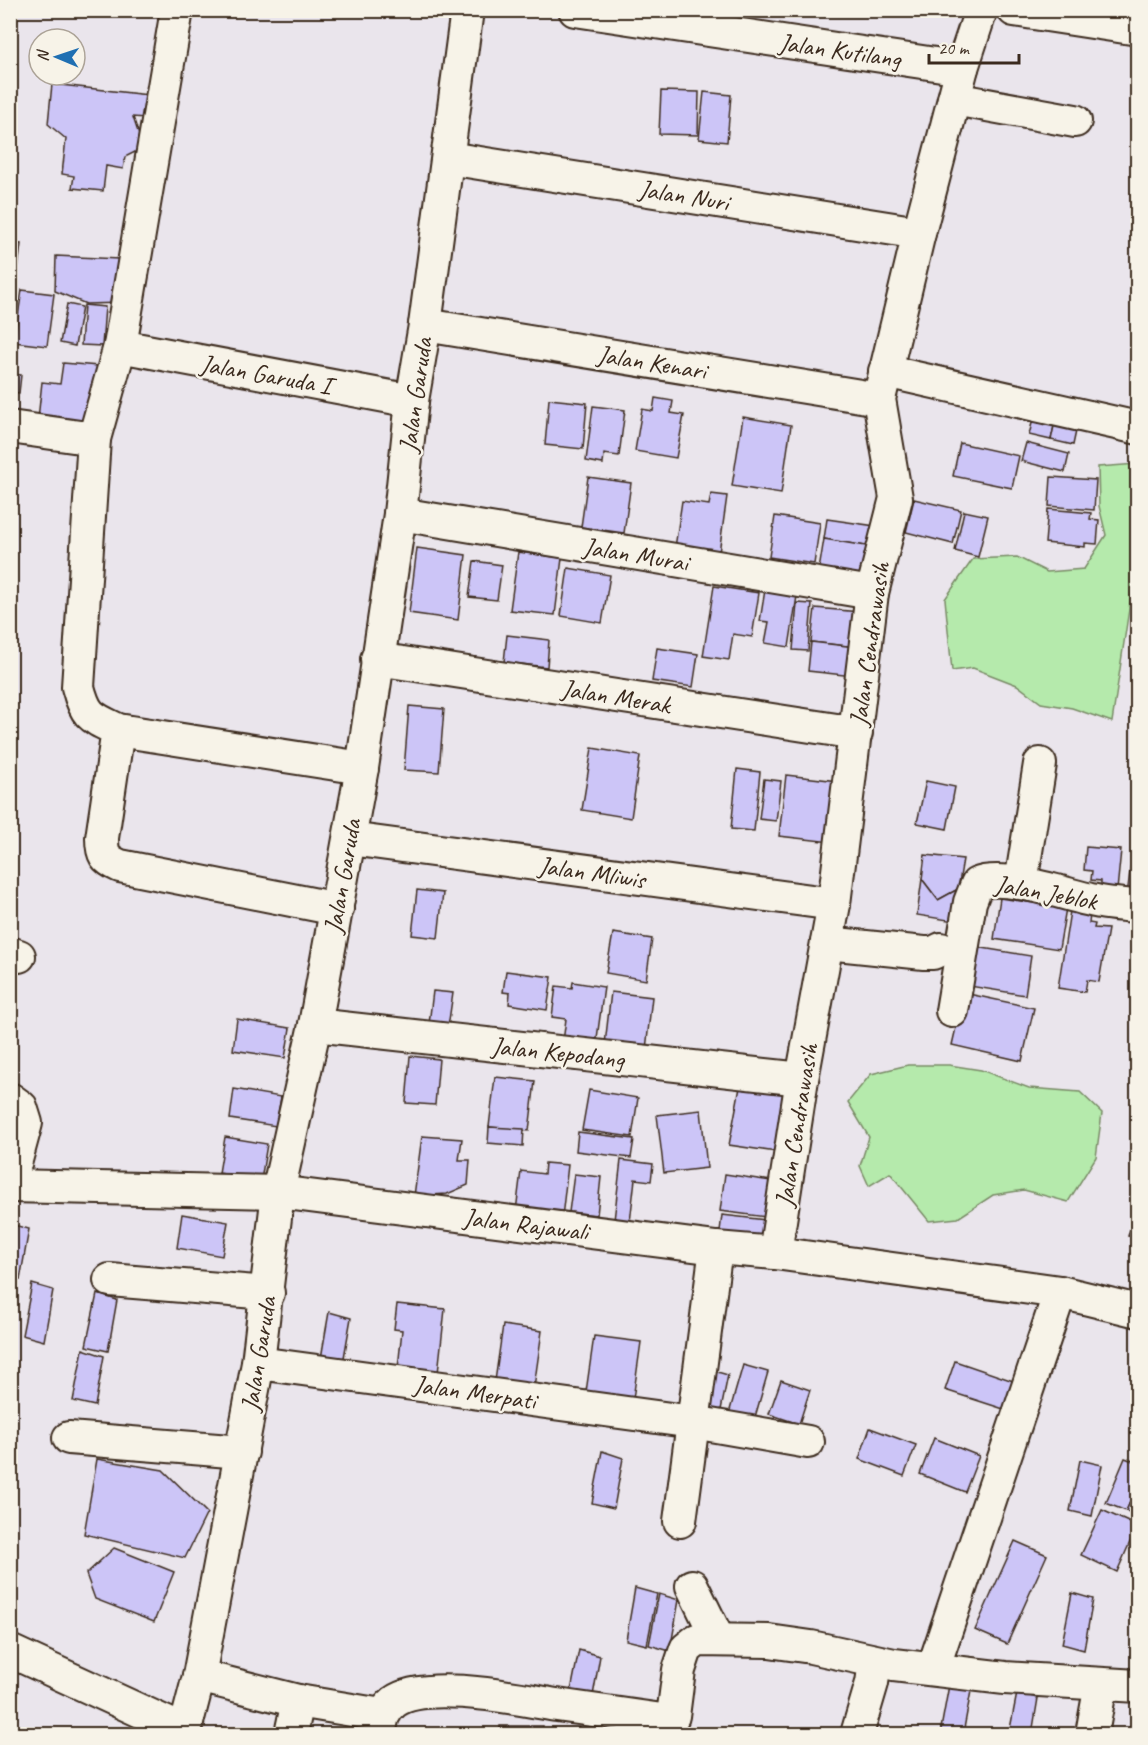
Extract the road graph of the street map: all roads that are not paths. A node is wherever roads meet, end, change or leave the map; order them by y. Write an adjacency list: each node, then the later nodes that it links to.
1 (177, 10): 13 (street)
2 (467, 10): 10 (street, Jalan Garuda)
3 (575, 10): 7 (street, Jalan Kutilang)
4 (981, 10): 7 (street, Jalan Cendrawasih)
5 (1014, 10): 6 (street)
6 (1137, 29)
7 (962, 68): 8 (street, Jalan Cendrawasih)
8 (954, 99): 9 (street); 11 (street, Jalan Cendrawasih)
9 (1074, 121)
10 (448, 158): 11 (street, Jalan Nuri); 12 (street, Jalan Garuda)
11 (919, 233): 14 (street, Jalan Cendrawasih)
12 (425, 325): 14 (street, Jalan Kenari); 15 (street, Jalan Garuda)
13 (120, 346): 15 (street, Jalan Garuda I); 18 (street)
14 (882, 385): 17 (street, Jalan Kenari); 20 (street, Jalan Cendrawasih)
15 (412, 401): 19 (street, Jalan Garuda)
16 (10, 427): 18 (street)
17 (1137, 428)
18 (94, 439): 22 (street)
19 (400, 514): 20 (street, Jalan Murai); 21 (street, Jalan Garuda)
20 (872, 593): 23 (street, Jalan Cendrawasih)
21 (377, 659): 23 (street, Jalan Merak); 25 (street, Jalan Garuda)
22 (118, 730): 25 (street); 30 (street)
23 (856, 733): 28 (street, Jalan Cendrawasih)
24 (1040, 764): 27 (street)
25 (362, 768): 26 (street, Jalan Garuda)
26 (350, 839): 28 (street, Jalan Mliwis); 30 (street, Jalan Garuda)
27 (1021, 883): 29 (street, Jalan Jeblok); 33 (street, Jalan Jeblok)
28 (834, 904): 31 (street, Jalan Cendrawasih)
29 (1137, 906)
30 (337, 909): 34 (street, Jalan Garuda)
31 (827, 943): 32 (street); 35 (street, Jalan Cendrawasih)
32 (941, 949)
33 (952, 1011)
34 (315, 1025): 35 (street, Jalan Kepodang); 38 (street, Jalan Garuda)
35 (802, 1079): 40 (street, Jalan Cendrawasih)
36 (10, 1099): 37 (street)
37 (10, 1184): 38 (street, Jalan Rajawali)
38 (278, 1192): 39 (street, Jalan Rajawali); 43 (street, Jalan Garuda)
39 (716, 1248): 40 (street, Jalan Rajawali); 46 (street)
40 (775, 1253): 42 (street, Jalan Rajawali)
41 (110, 1280): 43 (street)
42 (1060, 1292): 44 (street, Jalan Rajawali); 55 (street)
43 (268, 1293): 45 (street, Jalan Garuda)
44 (1137, 1311)
45 (258, 1363): 46 (street, Jalan Merpati); 49 (street, Jalan Garuda)
46 (693, 1422): 48 (street, Jalan Merpati); 50 (street)
47 (69, 1438): 49 (street)
48 (808, 1442)
49 (242, 1452): 56 (street, Jalan Garuda)
50 (680, 1521)
51 (692, 1586): 52 (street)
52 (718, 1639): 54 (street); 60 (street)
53 (10, 1651): 61 (street)
54 (875, 1662): 55 (street); 63 (street)
55 (933, 1669): 57 (street)
56 (199, 1676): 59 (street); 61 (street, Jalan Garuda)
57 (1101, 1684): 58 (street); 64 (street)
58 (1137, 1684)
59 (298, 1701): 60 (street); 62 (street)
60 (381, 1725)
61 (184, 1733)
62 (291, 1734)
63 (857, 1734)
64 (1092, 1734)

